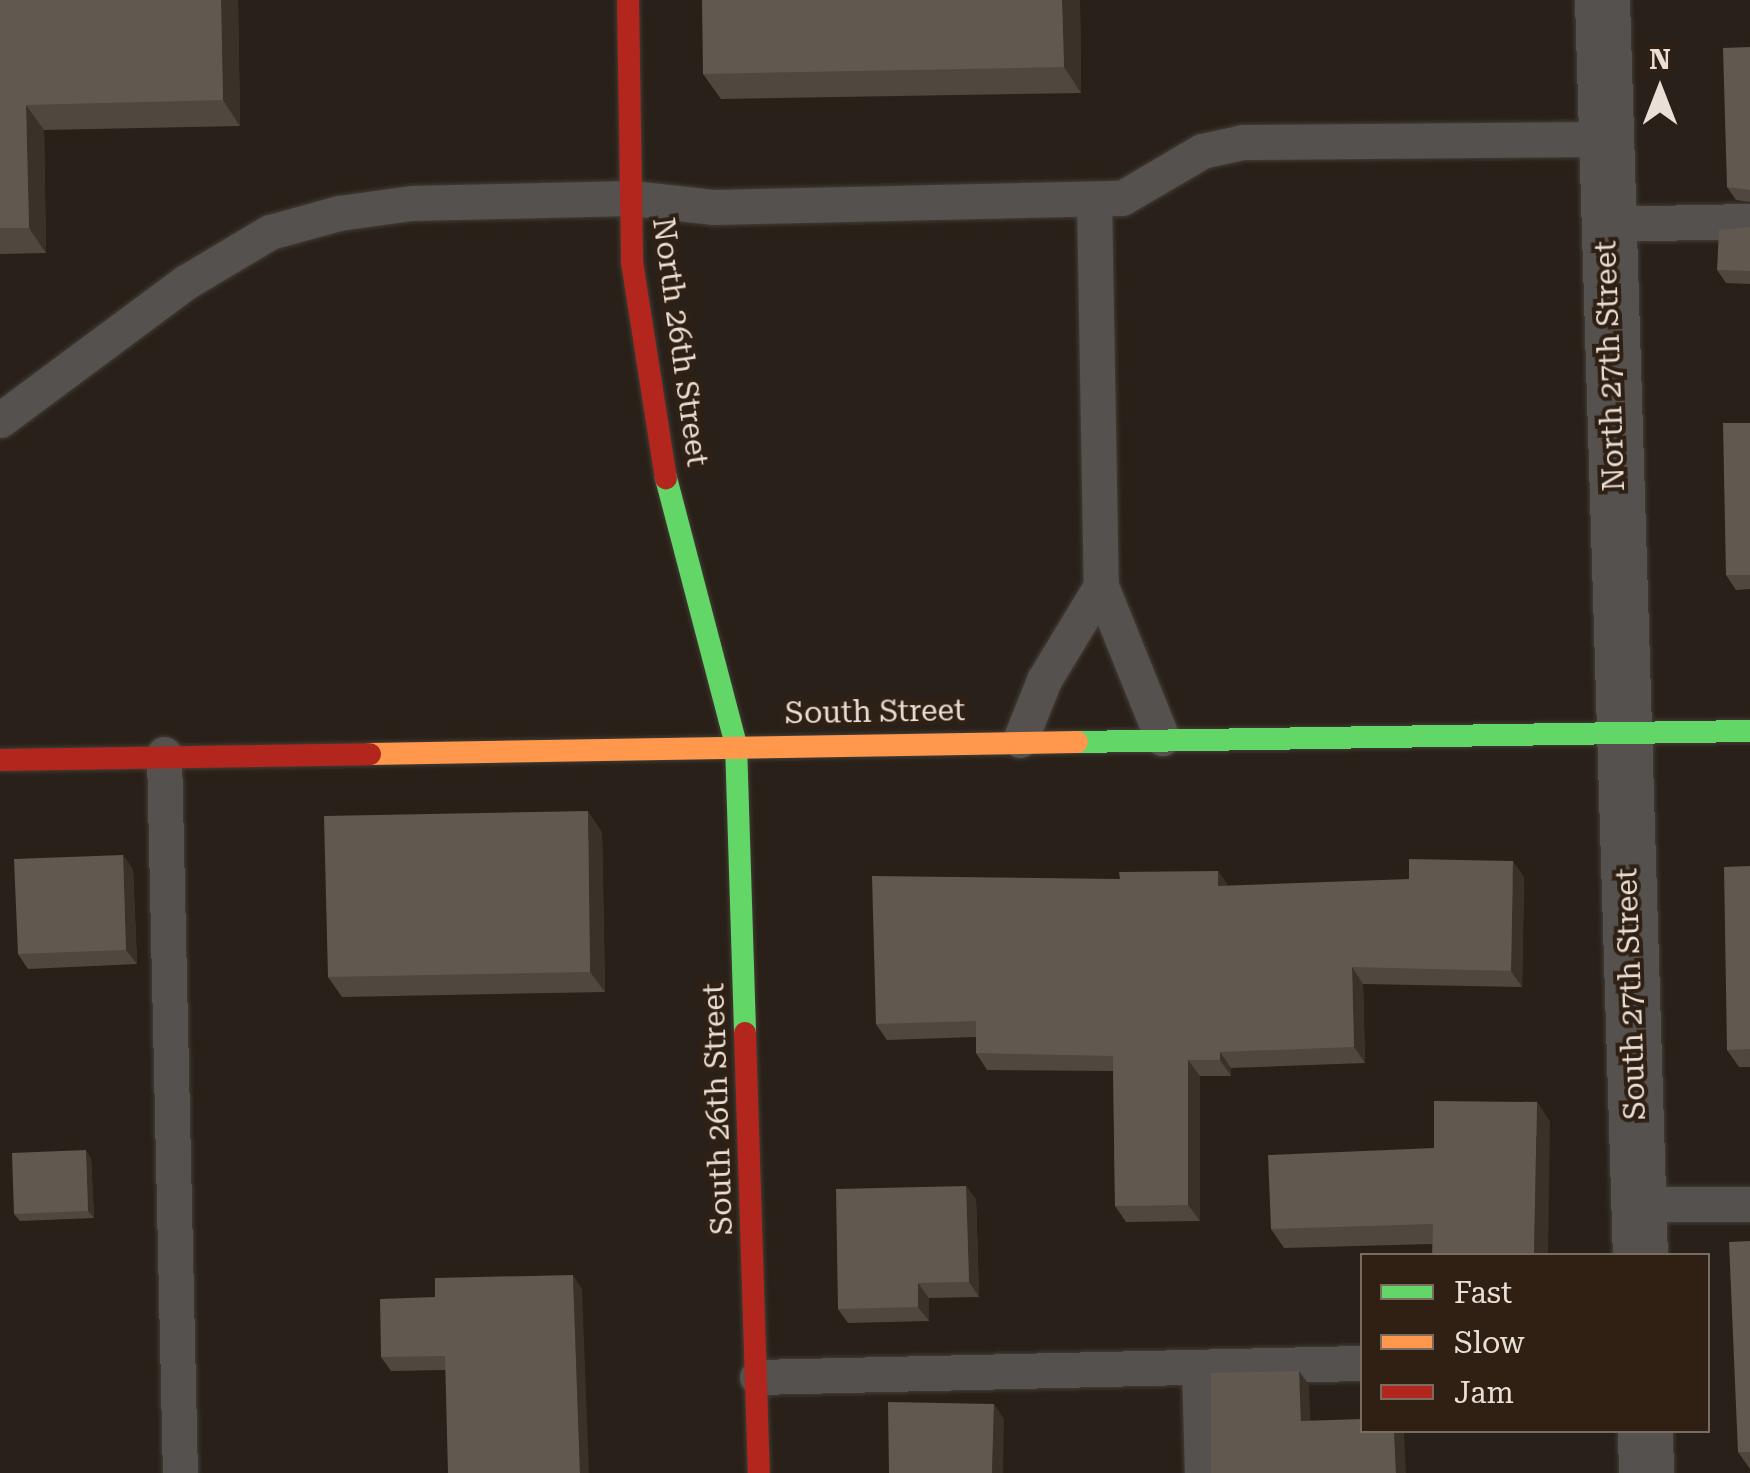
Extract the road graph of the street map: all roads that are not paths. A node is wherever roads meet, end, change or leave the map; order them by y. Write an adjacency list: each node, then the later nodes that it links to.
1 (628, 0): 4 (main road, North 26th Street)
2 (1602, 0): 3 (street, North 27th Street)
3 (1604, 140): 5 (lane); 7 (street, North 27th Street)
4 (632, 198): 5 (lane); 8 (lane); 14 (main road, North 26th Street)
5 (1094, 199): 9 (lane)
6 (1750, 220): 7 (lane)
7 (1604, 224): 11 (street, North 27th Street)
8 (0, 420)
9 (1101, 586): 12 (lane); 13 (lane)
10 (1750, 730): 11 (main road, South Street)
11 (1622, 732): 12 (main road, South Street); 18 (street, South 27th Street)
12 (1162, 738): 13 (main road, South Street)
13 (1020, 740): 14 (main road, South Street)
14 (736, 744): 15 (main road, South Street); 21 (main road, South 26th Street)
15 (164, 754): 16 (main road, South Street); 23 (lane)
16 (0, 760)
17 (1750, 1204): 18 (lane)
18 (1639, 1230)
19 (1360, 1363): 20 (lane)
20 (1199, 1367): 21 (lane); 25 (lane)
21 (756, 1378): 24 (main road, South 26th Street)
22 (1645, 1433): 26 (street)
23 (180, 1473)
24 (759, 1473)
25 (1202, 1473)
26 (1646, 1473)

